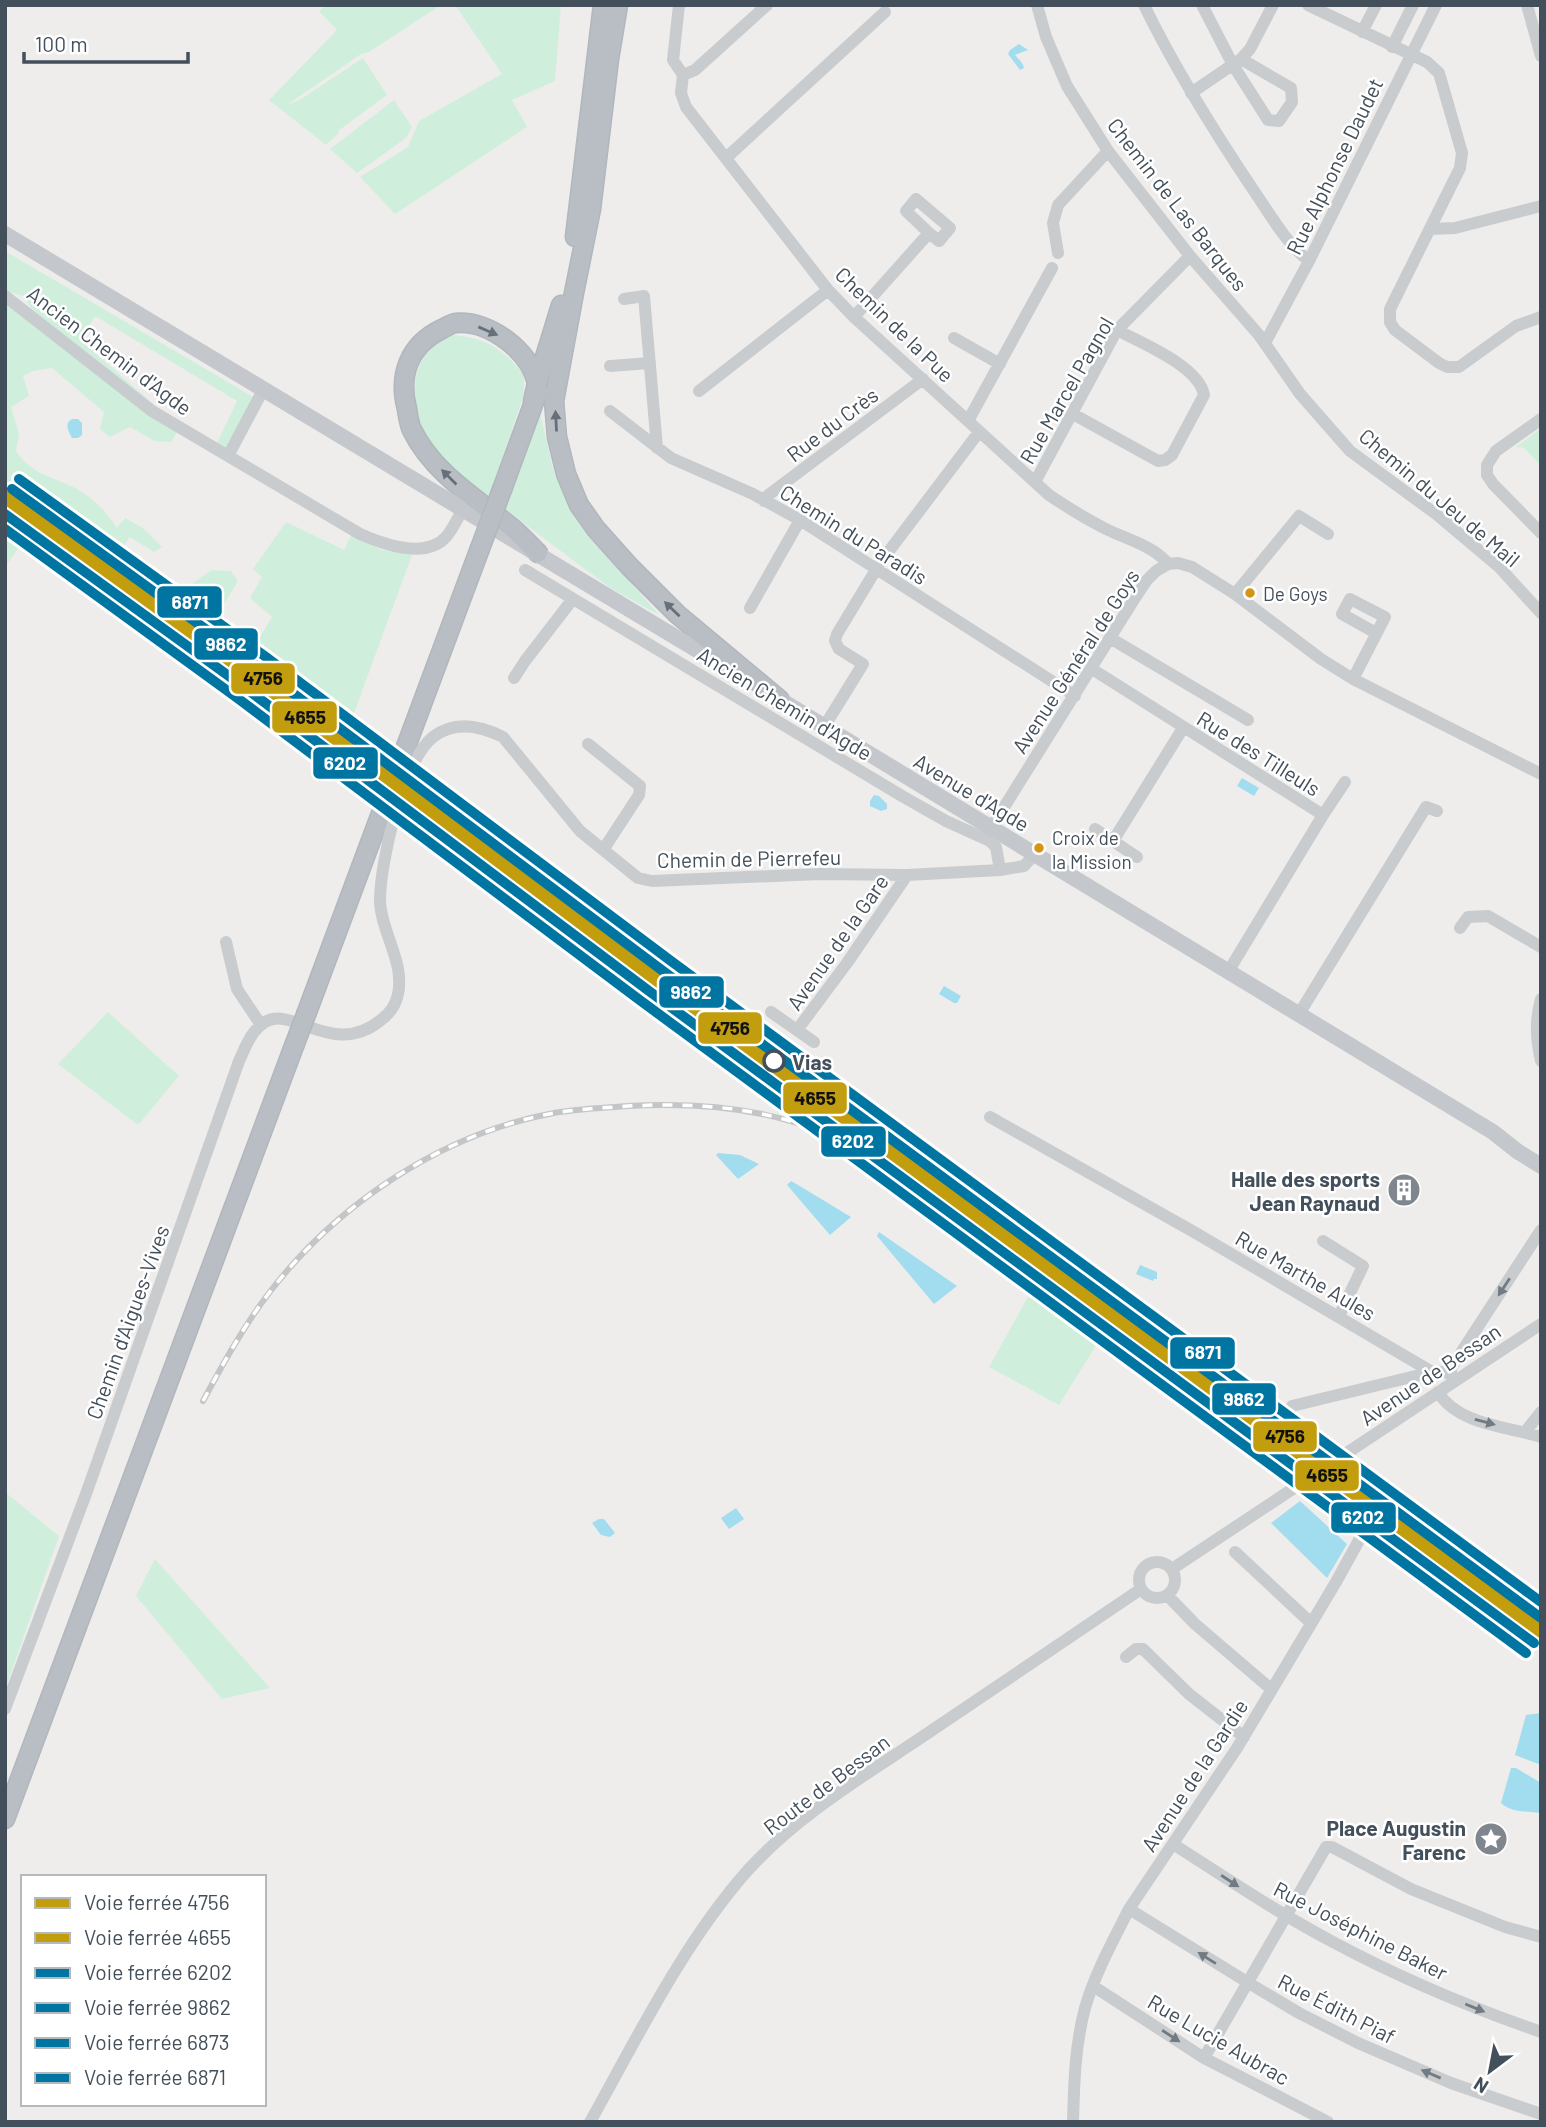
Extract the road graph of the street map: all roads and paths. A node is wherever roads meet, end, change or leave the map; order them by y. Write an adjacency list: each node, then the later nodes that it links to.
1 (603, 5): 45 (highway)
2 (618, 5): 33 (highway)
3 (679, 5): 20 (street, Chemin de la Pue)
4 (767, 5): 20 (street)
5 (1037, 5): 22 (street, Chemin de Las Barques)
6 (1144, 5): 21 (street)
7 (1202, 5): 19 (street)
8 (1273, 5): 19 (street)
9 (1308, 5): 15 (street)
10 (1376, 5): 15 (street)
11 (1413, 5): 16 (street)
12 (1436, 5): 17 (street, Rue Alphonse Daudet)
13 (1527, 5): 18 (street)
14 (885, 12): 23 (street)
15 (1362, 32): 16 (street)
16 (1392, 47): 17 (street)
17 (1410, 56): 25 (street); 30 (street, Rue Alphonse Daudet)
18 (1541, 56)
19 (1237, 62): 19 (street); 21 (street)
20 (683, 75): 23 (street, Chemin de la Pue)
21 (1191, 93): 30 (street)
22 (1108, 151): 28 (street); 29 (street, Chemin de Las Barques)
23 (726, 158): 32 (street, Chemin de la Pue)
24 (1541, 206): 25 (street)
25 (1430, 229): 37 (street)
26 (929, 233): 36 (street)
27 (5, 234): 46 (main road, Avenue d'Agde)
28 (1058, 253)
29 (1190, 257): 38 (street, Rue Marcel Pagnol); 40 (street, Chemin de Las Barques)
30 (1309, 261): 40 (street, Rue Alphonse Daudet)
31 (1052, 268): 42 (street)
32 (828, 290): 36 (street, Chemin de la Pue); 47 (street)
33 (573, 293): 48 (highway); 76 (highway, one-way to 33)
34 (5, 296): 55 (street, Ancien Chemin d'Agde)
35 (624, 299): 41 (street)
36 (854, 317): 44 (street, Chemin de la Pue)
37 (1541, 317)
38 (1117, 330): 50 (street, Rue Marcel Pagnol); 50 (street)
39 (954, 338): 42 (street)
40 (1265, 343): 69 (street, Chemin du Jeu de Mail)
41 (650, 363): 43 (street); 54 (street)
42 (1000, 364): 52 (street)
43 (610, 366)
44 (923, 379): 52 (street, Chemin de la Pue); 57 (street, Rue du Crès)
45 (537, 383): 48 (highway); 62 (highway, one-way to 45)
46 (263, 390): 55 (street); 58 (main road, Avenue d'Agde)
47 (699, 391)
48 (533, 402): 81 (highway, bridge)
49 (610, 411): 54 (street, Chemin du Paradis)
50 (1073, 414): 56 (street, Rue Marcel Pagnol)
51 (1541, 419): 60 (street)
52 (968, 421): 53 (street, Chemin de la Pue)
53 (979, 432): 56 (street, Chemin de la Pue); 64 (street)
54 (657, 448): 57 (street, Chemin du Paradis)
55 (228, 456): 58 (street, Ancien Chemin d'Agde)
56 (1035, 482): 63 (street, Chemin de la Pue)
57 (764, 501): 59 (street, Chemin du Paradis)
58 (464, 508): 62 (main road, Avenue d'Agde)
59 (800, 520): 64 (street, Chemin du Paradis); 68 (street)
60 (1541, 533)
61 (1328, 534): 66 (street)
62 (538, 553): 76 (main road, Avenue d'Agde)
63 (1168, 564): 66 (street, Avenue Général de Goys); 71 (street, Avenue Général de Goys)
64 (876, 569): 75 (street, Chemin du Paradis); 78 (street)
65 (525, 570): 67 (street, Ancien Chemin d'Agde)
66 (1236, 594): 74 (street, Avenue Général de Goys)
67 (572, 600): 73 (street); 92 (street, Ancien Chemin d'Agde)
68 (750, 608)
69 (1541, 613)
70 (1376, 633): 74 (street)
71 (1110, 638): 72 (street, Avenue Général de Goys); 77 (street)
72 (1092, 669): 75 (street, Avenue Général de Goys); 79 (street, Rue des Tilleuls)
73 (514, 678)
74 (1353, 678): 82 (street, Avenue Général de Goys)
75 (1075, 696): 86 (street, Avenue Général de Goys)
76 (780, 700): 78 (main road, Avenue d'Agde)
77 (1248, 720)
78 (824, 727): 86 (main road, Avenue d'Agde)
79 (1183, 728): 85 (street, Rue des Tilleuls); 88 (street)
80 (588, 744): 89 (street)
81 (406, 765): 89 (street, Chemin de Pierrefeu); 101 (street, Chemin de Pierrefeu); 131 (highway, bridge)
82 (1541, 774)
83 (1345, 782): 85 (street)
84 (1437, 811): 100 (street)
85 (1323, 815): 97 (street, Rue des Tilleuls)
86 (992, 828): 90 (main road, Avenue d'Agde)
87 (1096, 829): 88 (street)
88 (1113, 841): 91 (street)
89 (603, 850): 93 (street, Chemin de Pierrefeu)
90 (1034, 855): 92 (street, Chemin de Pierrefeu); 97 (main road, Avenue d'Agde)
91 (1137, 857)
92 (1000, 870): 93 (street, Chemin de Pierrefeu)
93 (907, 875): 102 (street, Avenue de la Gare)
94 (1460, 928): 96 (street)
95 (226, 942): 101 (street)
96 (1541, 947)
97 (1228, 972): 100 (main road, Avenue d'Agde)
98 (1541, 999): 104 (street)
99 (771, 1012): 102 (street)
100 (1299, 1014): 106 (main road, Avenue d'Agde)
101 (261, 1026): 129 (street, Chemin d'Aigues-Vives)
102 (797, 1030): 103 (street)
103 (814, 1042)
104 (1541, 1060)
105 (989, 1117): 111 (street, Rue Marthe Aules)
106 (1493, 1132): 107 (main road, Avenue d'Agde); 108 (main road, Avenue d'Agde)
107 (1541, 1154)
108 (1541, 1166)
109 (1541, 1230): 114 (street, one-way to 114)
110 (1322, 1241): 111 (street)
111 (1339, 1316): 113 (street, Rue Marthe Aules)
112 (1541, 1324): 114 (street, Avenue de Bessan)
113 (1432, 1372): 114 (street, Rue Marthe Aules); 116 (street)
114 (1454, 1377): 115 (street, Avenue de Bessan)
115 (1438, 1392): 118 (street, one-way to 118); 120 (street, Avenue de Bessan)
116 (1292, 1406)
117 (1541, 1412): 118 (street)
118 (1525, 1432): 119 (street)
119 (1541, 1437)
120 (1341, 1457): 123 (street, Route de Bessan)
121 (1363, 1533): 126 (street, Avenue de la Gardie)
122 (1235, 1552): 126 (street)
123 (1172, 1569): 124 (street, Route de Bessan); 125 (street)
124 (1141, 1589): 125 (street); 141 (street, Route de Bessan)
125 (1167, 1595): 128 (street)
126 (1311, 1623): 128 (street, Avenue de la Gardie)
127 (1126, 1657): 130 (street)
128 (1271, 1689): 130 (street, Avenue de la Gardie)
129 (5, 1709)
130 (1244, 1737): 132 (street, Avenue de la Gardie)
131 (5, 1819)
132 (1173, 1844): 133 (street, Avenue de la Gardie); 134 (street, Rue Joséphine Baker, one-way to 134)
133 (1129, 1909): 136 (street, Rue Édith Piaf, one-way to 133); 137 (street, Avenue de la Gardie)
134 (1287, 1916): 135 (street); 136 (street); 138 (street, Rue Joséphine Baker, one-way to 138)
135 (1541, 1937)
136 (1247, 1983): 139 (street); 140 (street, Rue Édith Piaf, one-way to 136)
137 (1093, 1986): 139 (street, Rue Lucie Aubrac, one-way to 139); 142 (street, Avenue de la Gardie)
138 (1541, 2032)
139 (1204, 2058): 143 (street, Rue Lucie Aubrac)
140 (1541, 2114)
141 (590, 2122)
142 (1073, 2122)
143 (1328, 2122)

